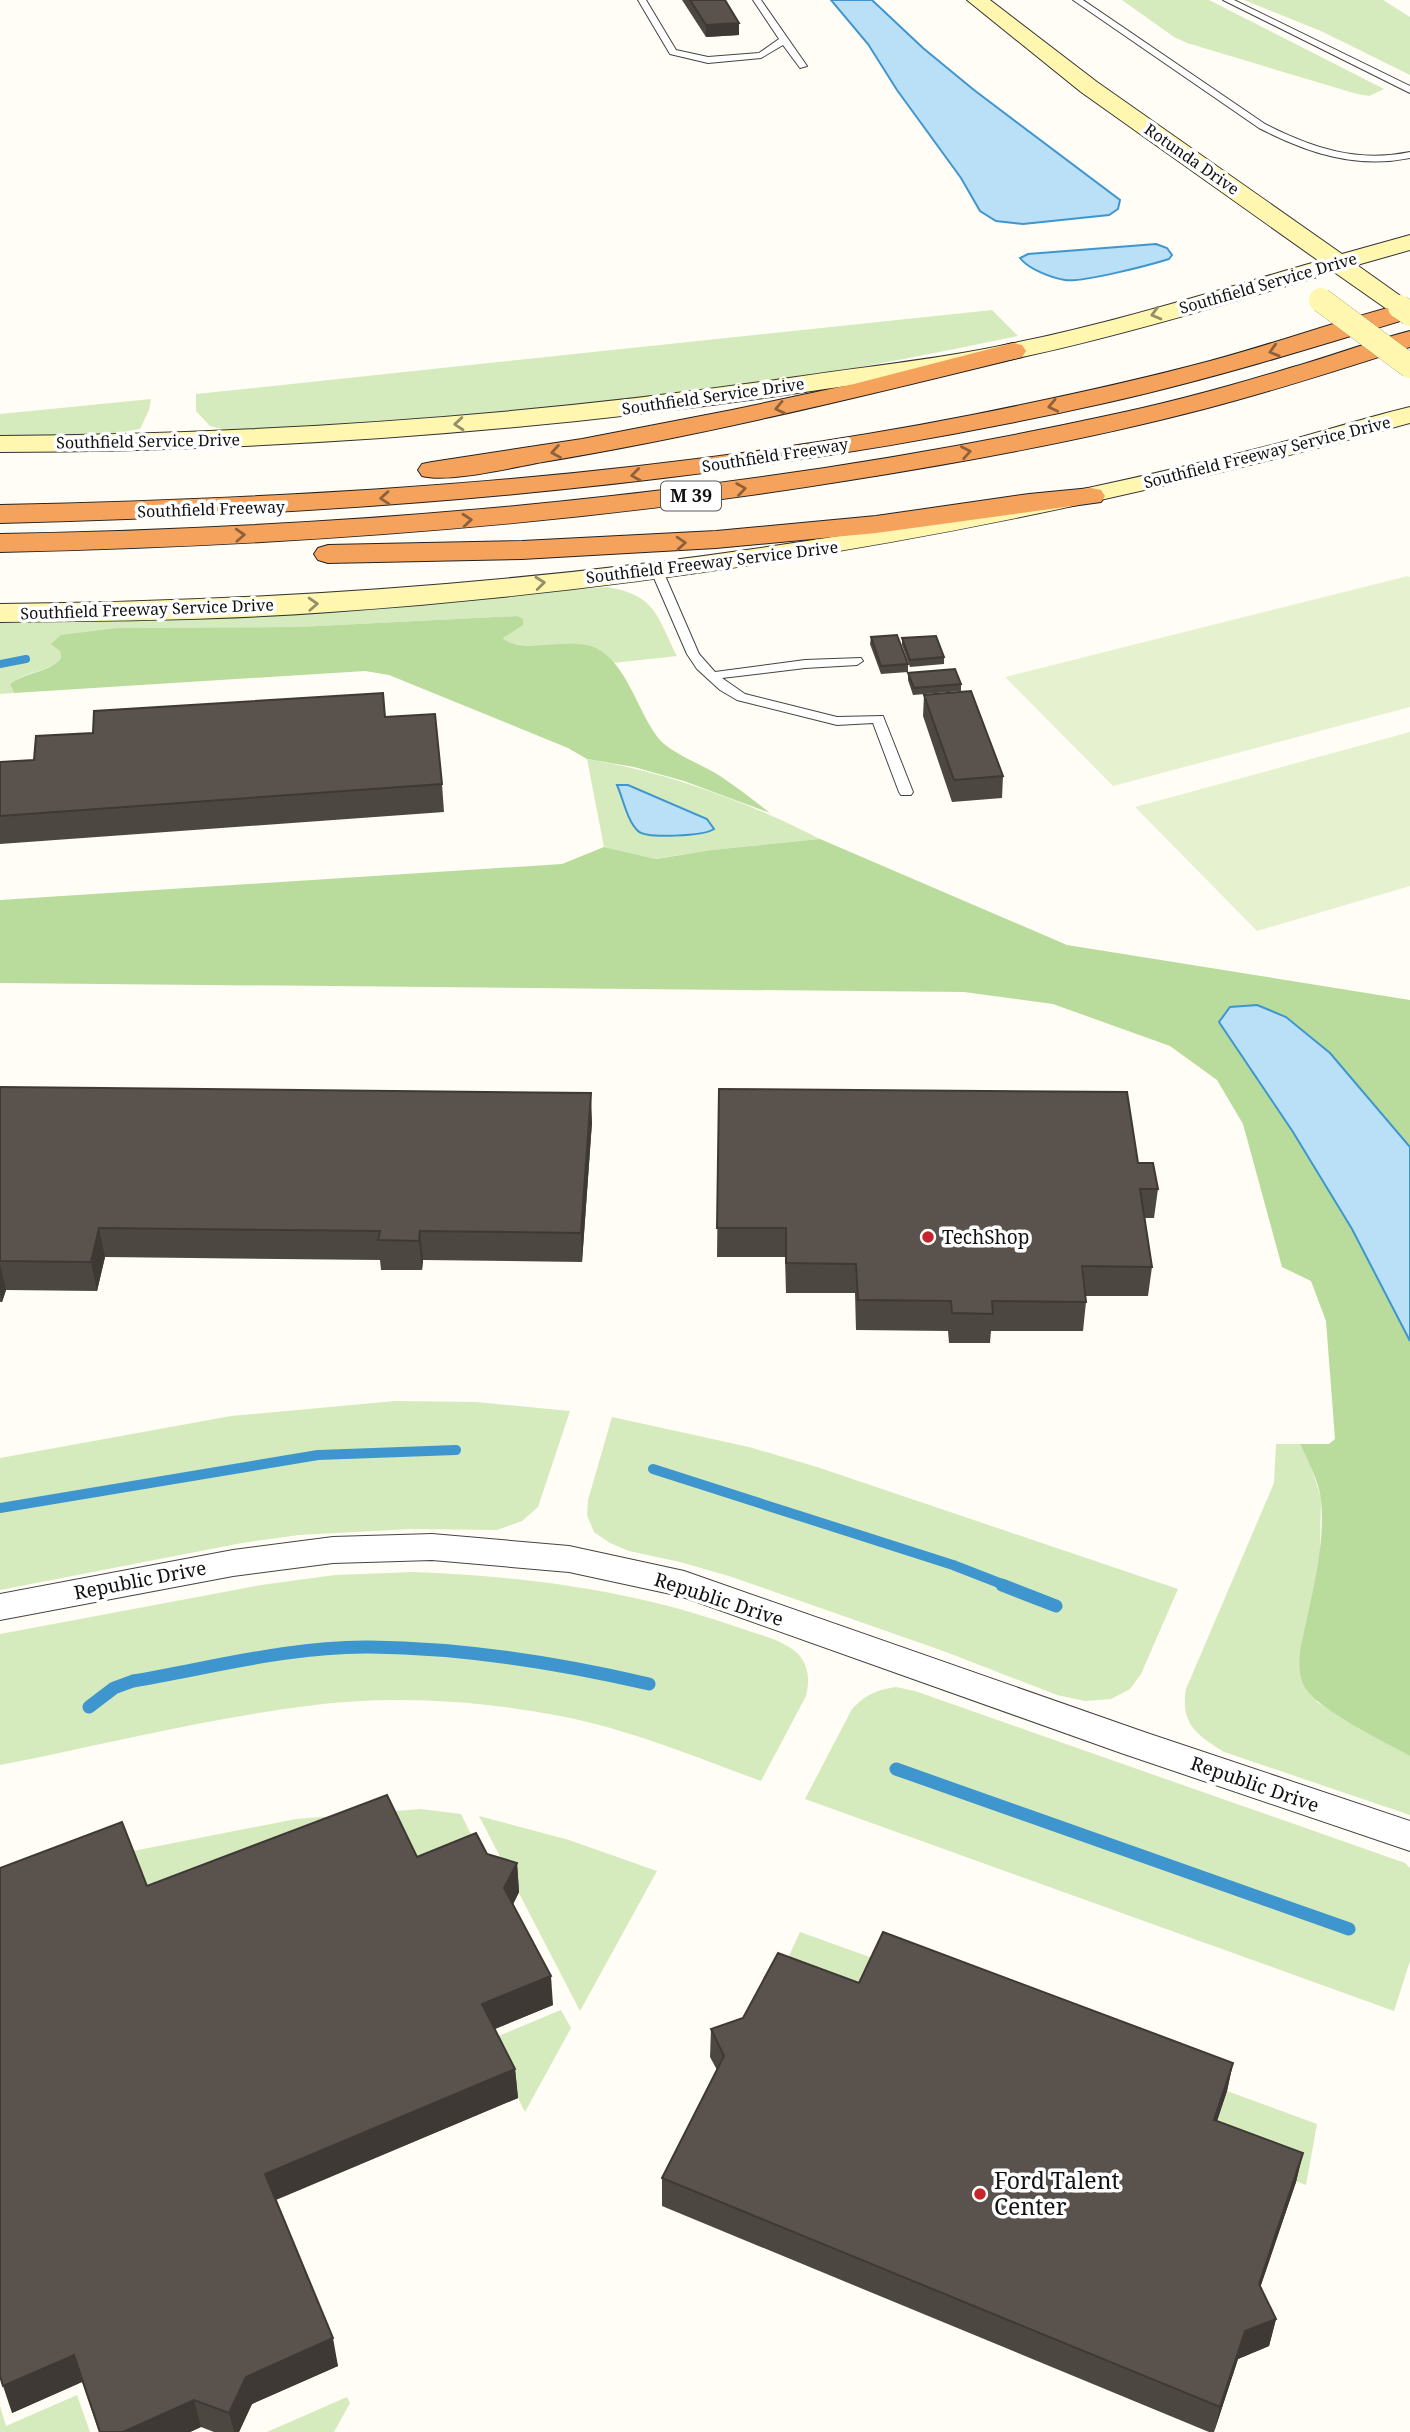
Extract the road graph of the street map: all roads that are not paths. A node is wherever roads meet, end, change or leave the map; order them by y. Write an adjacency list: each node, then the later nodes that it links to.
1 (642, 0): 6 (lane)
2 (757, 0): 6 (lane)
3 (977, 0): 11 (main road, Rotunda Drive)
4 (1077, 0): 9 (lane)
5 (1227, 0): 8 (lane)
6 (784, 40): 7 (lane)
7 (803, 66)
8 (1410, 90)
9 (1410, 155)
10 (1410, 243): 11 (main road, Southfield Service Drive)
11 (1340, 264): 12 (main road, Southfield Service Drive); 13 (main road, Rotunda Drive)
12 (1241, 291): 15 (main road, Southfield Service Drive, one-way to 15); 16 (main road, bridge)
13 (1410, 312): 21 (highway, Southfield Freeway / M 39, one-way to 21)
14 (1410, 339): 22 (highway, Southfield Freeway / M 39, one-way to 14)
15 (1013, 351): 18 (main road, Southfield Service Drive, one-way to 18); 20 (highway, one-way to 20)
16 (1410, 366)
17 (1410, 415): 19 (main road, Southfield Freeway Service Drive)
18 (0, 444)
19 (1091, 496): 23 (highway, one-way to 19); 24 (main road, Southfield Freeway Service Drive)
20 (0, 498)
21 (0, 514)
22 (0, 542)
23 (0, 557)
24 (657, 571): 25 (main road, Southfield Freeway Service Drive, one-way to 24); 27 (lane)
25 (0, 613)
26 (858, 662): 27 (lane)
27 (712, 676): 28 (lane)
28 (906, 792)
29 (0, 1607): 30 (street, Republic Drive)
30 (1410, 1836)

